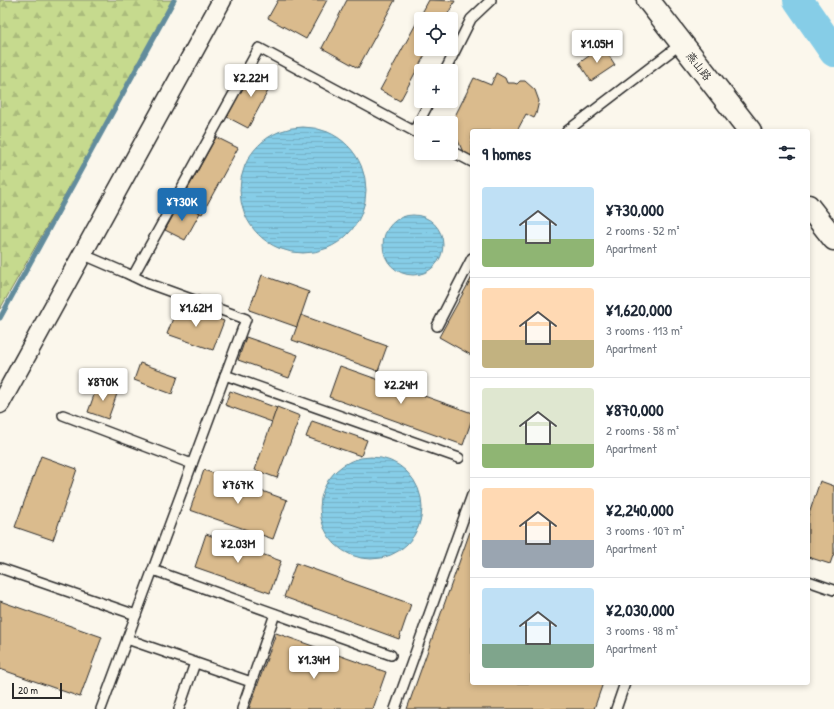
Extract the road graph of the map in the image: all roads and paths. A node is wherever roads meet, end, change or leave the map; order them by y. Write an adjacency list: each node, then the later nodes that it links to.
1 (222, 0): 13 (street)
2 (491, 0): 5 (lane)
3 (648, 0): 4 (street, 燕山路)
4 (682, 43): 6 (lane); 7 (street, 燕山路)
5 (449, 64)
6 (570, 129)
7 (748, 129)
8 (414, 131): 15 (lane)
9 (458, 155): 10 (lane)
10 (470, 161)
11 (810, 209): 12 (street)
12 (834, 239)
13 (82, 254): 15 (lane); 18 (street)
14 (470, 262): 16 (lane)
15 (133, 276): 17 (lane)
16 (437, 326)
17 (225, 375): 20 (lane); 21 (lane)
18 (0, 404)
19 (63, 415): 21 (lane)
20 (459, 458)
21 (192, 464): 24 (lane)
22 (470, 501): 37 (lane)
23 (0, 568): 28 (lane)
24 (153, 570): 27 (lane); 28 (lane)
25 (810, 582): 26 (lane)
26 (834, 590)
27 (275, 614): 30 (lane); 32 (lane)
28 (136, 615): 29 (lane)
29 (127, 640): 31 (lane); 34 (lane)
30 (391, 655)
31 (195, 663): 32 (lane); 35 (lane)
32 (251, 682): 36 (lane)
33 (624, 685): 38 (lane)
34 (101, 709)
35 (179, 709)
36 (242, 709)
37 (395, 709)
38 (616, 709)

